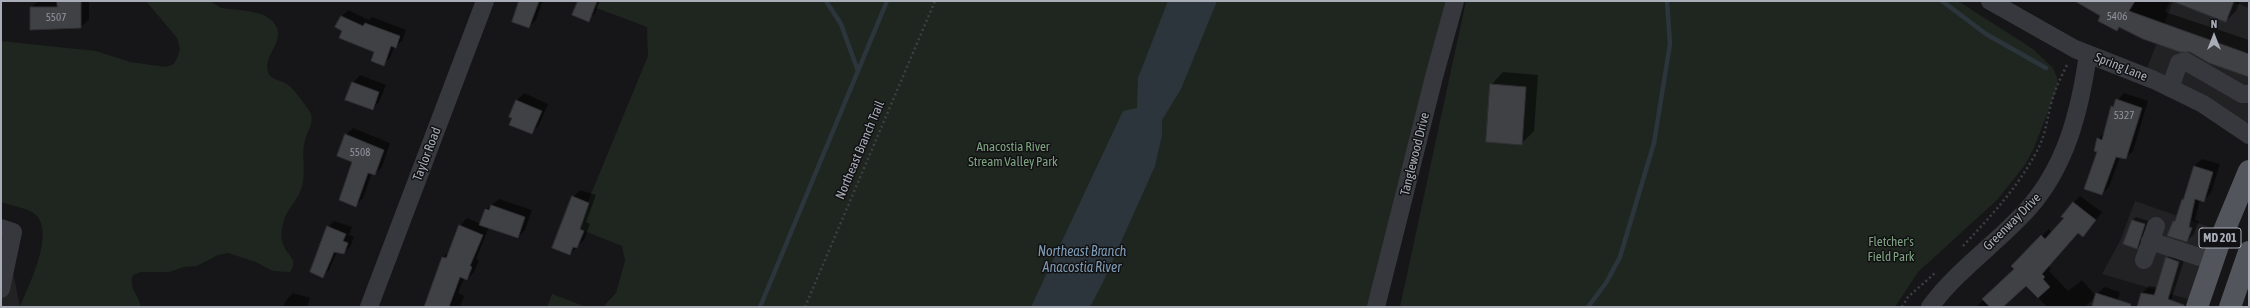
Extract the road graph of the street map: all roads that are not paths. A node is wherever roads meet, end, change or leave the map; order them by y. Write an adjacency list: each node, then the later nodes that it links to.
1 (485, 1): 16 (street, Taylor Road)
2 (1455, 1): 17 (street, Tanglewood Drive)
3 (1990, 1): 4 (street, Spring Lane)
4 (2082, 51): 6 (street, Spring Lane); 18 (street, Greenway Drive)
5 (2215, 78): 6 (street); 7 (street); 8 (street)
6 (2170, 88): 8 (street, Spring Lane)
7 (2249, 94)
8 (2203, 104): 9 (street, Spring Lane)
9 (2249, 135)
10 (2249, 171): 14 (main road, MD 201)
11 (1, 228): 15 (street)
12 (2249, 252): 20 (main road, MD 201)
13 (2144, 260): 14 (street)
14 (2212, 261): 19 (main road, MD 201)
15 (1, 289)
16 (369, 307)
17 (1376, 307)
18 (1930, 307)
19 (2197, 307)
20 (2230, 307)

